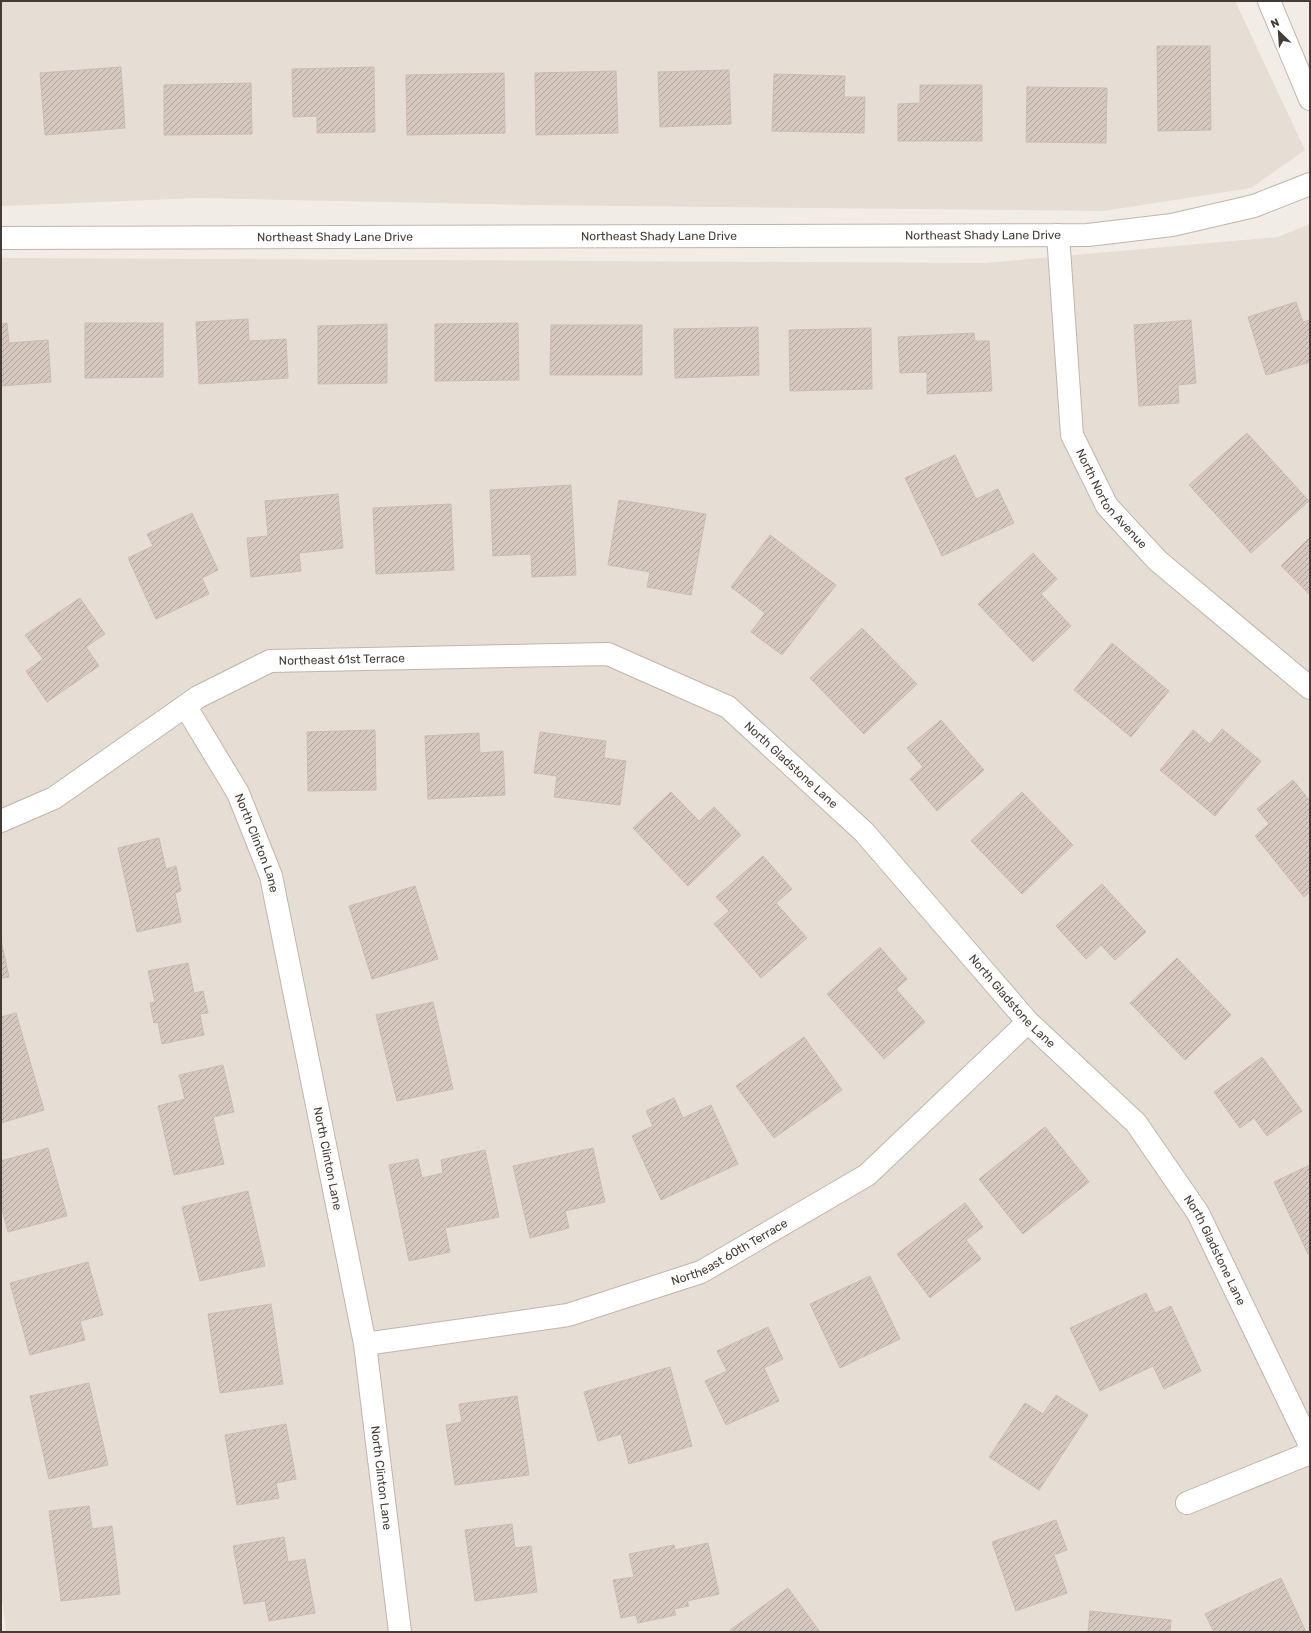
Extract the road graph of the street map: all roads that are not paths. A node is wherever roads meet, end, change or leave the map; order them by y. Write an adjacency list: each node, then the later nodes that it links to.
1 (1269, 1): 2 (street)
2 (1310, 99)
3 (1310, 184): 4 (street, Northeast Shady Lane Drive)
4 (1058, 235): 5 (street, Northeast Shady Lane Drive); 7 (street, North Norton Avenue)
5 (1, 238)
6 (608, 654): 8 (street, Northeast 61st Terrace); 10 (street, North Gladstone Lane)
7 (1310, 688)
8 (186, 707): 9 (street, Northeast 61st Terrace); 11 (street, North Clinton Lane)
9 (1, 821)
10 (1028, 1022): 11 (street, Northeast 60th Terrace); 12 (street, North Gladstone Lane)
11 (365, 1344): 15 (street, North Clinton Lane)
12 (1310, 1445)
13 (1310, 1453): 14 (street)
14 (1187, 1503)
15 (400, 1632)

